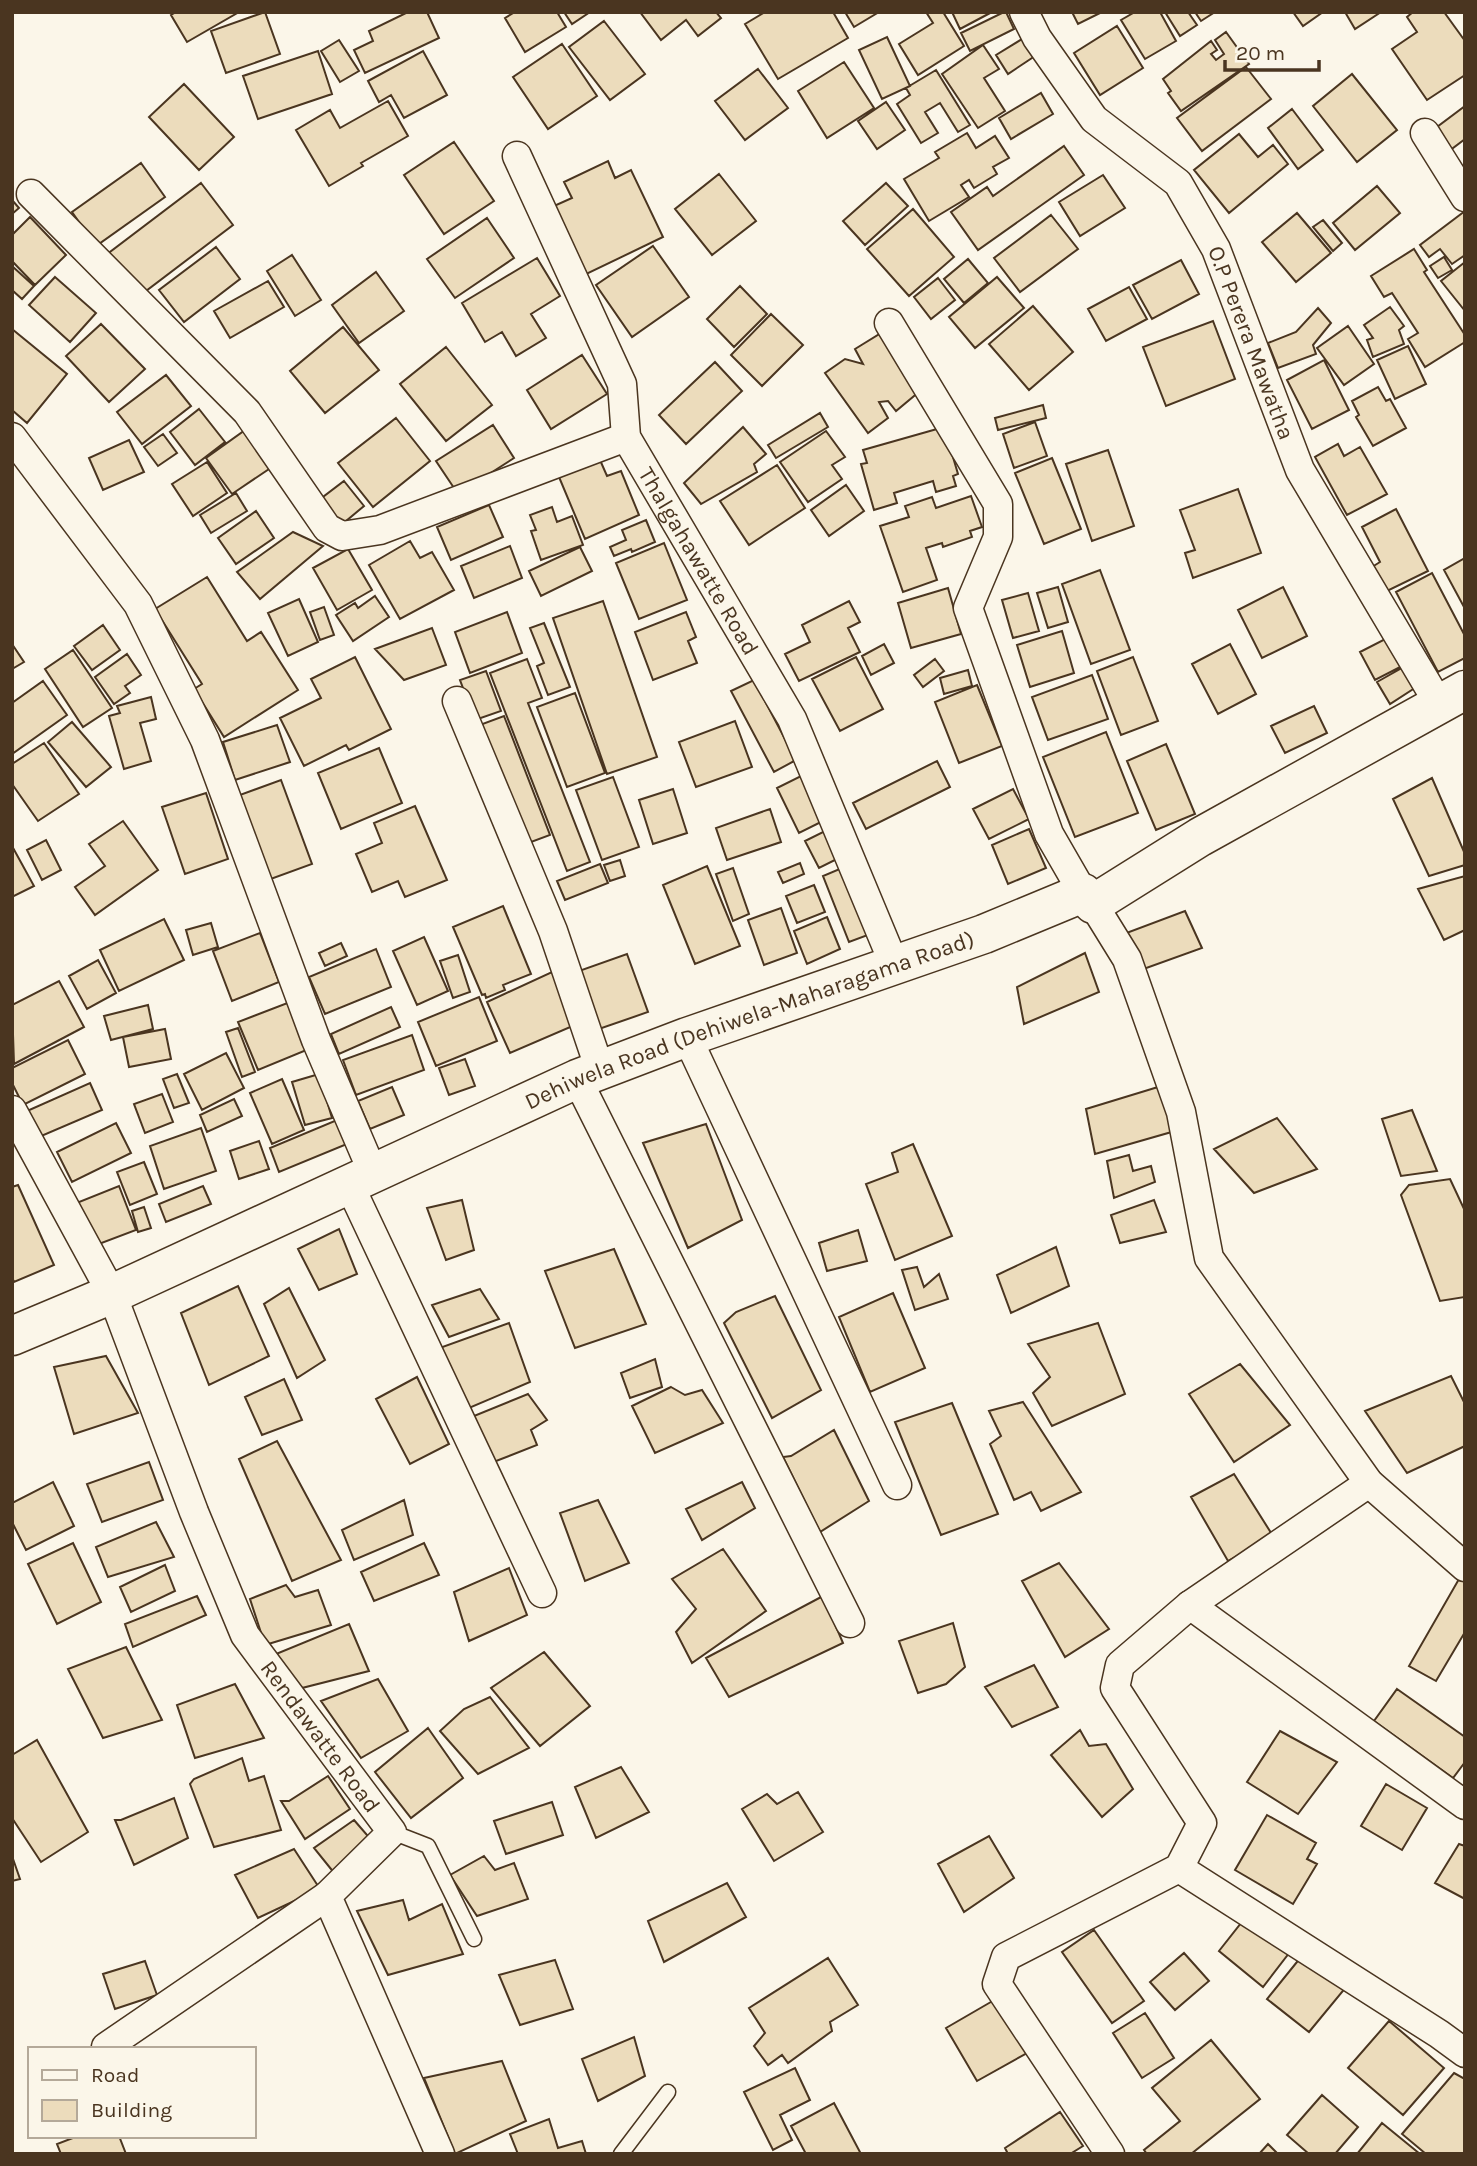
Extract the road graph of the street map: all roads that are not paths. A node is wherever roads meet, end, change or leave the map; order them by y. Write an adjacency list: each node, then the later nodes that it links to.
1 (1024, 12): 9 (street, O.P Perera Mawatha)
2 (1425, 133): 5 (street)
3 (517, 156): 8 (street, Thalgahawatte Road)
4 (31, 194): 8 (street)
5 (1465, 197)
6 (889, 323): 11 (street)
7 (12, 437): 16 (street)
8 (626, 437): 12 (street, Thalgahawatte Road)
9 (1452, 697): 11 (main road, Dehiwela Road (Dehiwela-Maharagama Road))
10 (457, 701): 14 (street)
11 (1088, 899): 12 (main road, Dehiwela Road (Dehiwela-Maharagama Road)); 19 (street)
12 (894, 964): 13 (main road, Dehiwela Road (Dehiwela-Maharagama Road))
13 (687, 1037): 14 (main road, Dehiwela Road (Dehiwela-Maharagama Road)); 20 (street)
14 (589, 1075): 16 (main road, Dehiwela Road (Dehiwela-Maharagama Road)); 24 (street)
15 (12, 1110): 17 (street, Rendawatte Road)
16 (361, 1179): 17 (main road, Dehiwela Road (Dehiwela-Maharagama Road)); 22 (street)
17 (112, 1294): 18 (main road, Dehiwela Road (Dehiwela-Maharagama Road)); 26 (street, Rendawatte Road)
18 (12, 1336)
19 (1369, 1483): 21 (street); 23 (street)
20 (897, 1485)
21 (1465, 1567)
22 (542, 1593)
23 (1190, 1605): 25 (street); 27 (street)
24 (850, 1623)
25 (1465, 1805)
26 (392, 1832): 28 (street, Rendawatte Road); 29 (lane)
27 (1179, 1868): 31 (street); 35 (street)
28 (327, 1896): 30 (street, Rendawatte Road); 33 (street)
29 (474, 1939)
30 (106, 2047)
31 (1465, 2053)
32 (668, 2092): 34 (lane)
33 (440, 2154)
34 (621, 2154)
35 (1110, 2154)

